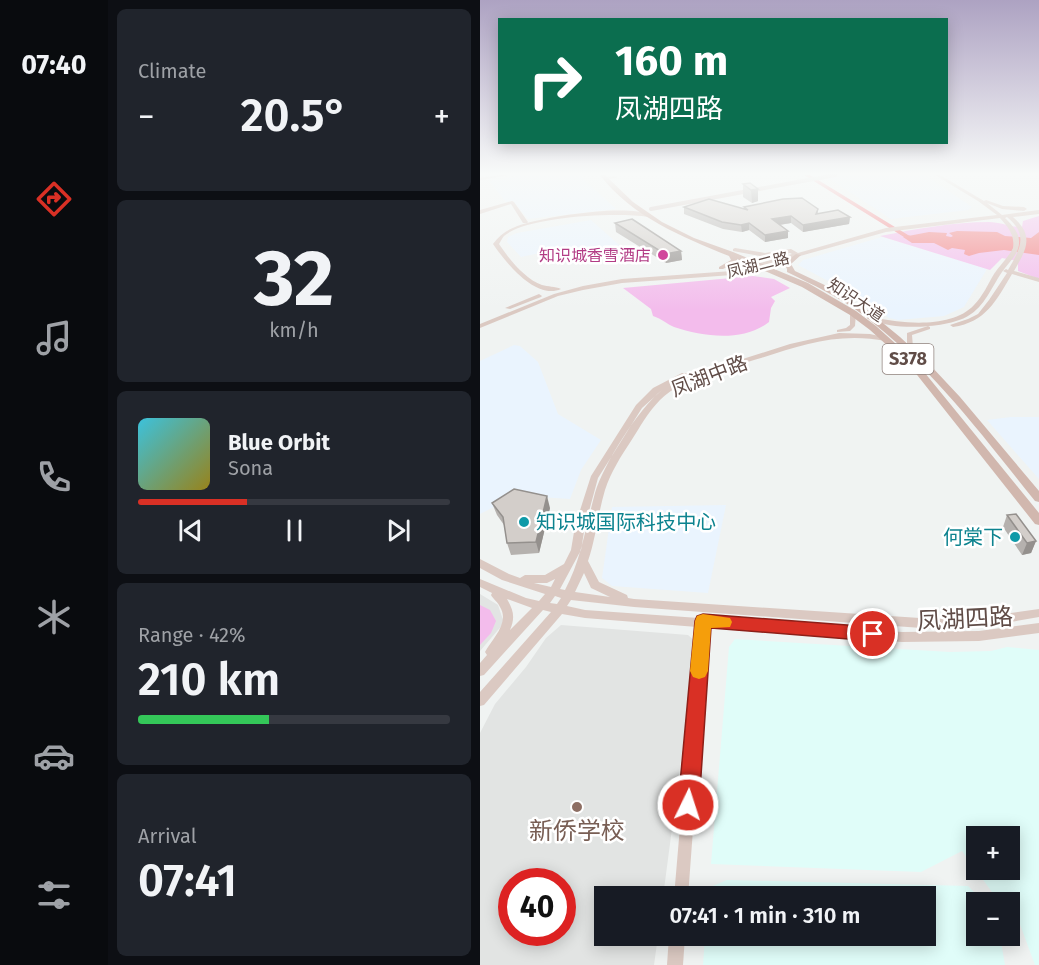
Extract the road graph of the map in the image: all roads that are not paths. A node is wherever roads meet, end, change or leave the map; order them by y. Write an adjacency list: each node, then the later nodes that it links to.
1 (542, 220): 11 (street)
2 (551, 220): 25 (street)
3 (664, 220): 16 (main road, 知识大道 / S378)
4 (928, 220): 14 (street, 凤湖二路)
5 (953, 220): 12 (street)
6 (957, 220): 12 (street, 凤湖二路)
7 (994, 220): 15 (street)
8 (1005, 220): 15 (street)
9 (1013, 220): 13 (street)
10 (1017, 220): 13 (street)
11 (525, 222): 26 (street)
12 (939, 223): 14 (street, 凤湖二路)
13 (1019, 226): 22 (street)
14 (883, 229): 17 (street, 凤湖二路)
15 (1013, 231): 19 (street)
16 (733, 251): 17 (street); 18 (main road, 知识大道 / S378); 20 (main road)
17 (794, 253): 18 (street, 凤湖二路); 21 (main road)
18 (762, 263): 20 (street, 凤湖二路); 20 (street, 凤湖二路); 21 (main road, 知识大道 / S378); 23 (main road, 知识大道 / S378)
19 (1000, 270): 22 (street); 30 (street)
20 (726, 272): 23 (street); 25 (street, 凤湖二路); 31 (street, 凤湖二路)
21 (792, 272): 29 (main road, 知识大道 / S378)
22 (1008, 272): 24 (street); 32 (street)
23 (780, 273): 27 (main road, 知识大道 / S378)
24 (1039, 280)
25 (558, 289): 26 (street, 凤湖二路)
26 (526, 300): 28 (street, 凤湖二路)
27 (853, 314): 33 (street); 34 (main road, 知识大道 / S378)
28 (480, 319)
29 (878, 320): 30 (street); 35 (main road, 知识大道 / S378)
30 (913, 324): 32 (street)
31 (480, 326)
32 (920, 329): 35 (street)
33 (850, 332): 34 (street, 凤湖中路); 38 (street, 凤湖中路); 39 (street, 凤湖中路)
34 (886, 339): 37 (main road, 知识大道 / S378)
35 (909, 347): 36 (main road, 知识大道 / S378)
36 (1039, 498)
37 (1039, 521)
38 (590, 541): 39 (street); 41 (street, 凤湖中路)
39 (576, 546): 42 (street); 44 (street, 凤湖中路)
40 (480, 563): 42 (street)
41 (584, 563): 45 (street, 凤湖中路); 46 (street)
42 (501, 574): 43 (street); 44 (street, 凤湖四路)
43 (483, 585): 48 (street, 凤湖四路); 54 (street)
44 (554, 591): 45 (street, 凤湖四路); 48 (street, 凤湖中路)
45 (569, 595): 46 (street, 凤湖四路); 49 (street, 凤湖中路)
46 (630, 602): 47 (street, 凤湖四路)
47 (649, 603): 50 (street, 凤湖四路); 51 (street)
48 (541, 606): 49 (street, 凤湖四路); 54 (street, 凤湖中路)
49 (559, 610): 51 (street, 凤湖四路); 55 (street, 凤湖中路)
50 (1038, 616)
51 (644, 618): 52 (street, 凤湖四路)
52 (703, 621): 53 (street, 凤湖四路); 56 (street)
53 (1039, 628)
54 (480, 670)
55 (480, 700)
56 (682, 886)
57 (676, 946): 58 (street)
58 (675, 965)

